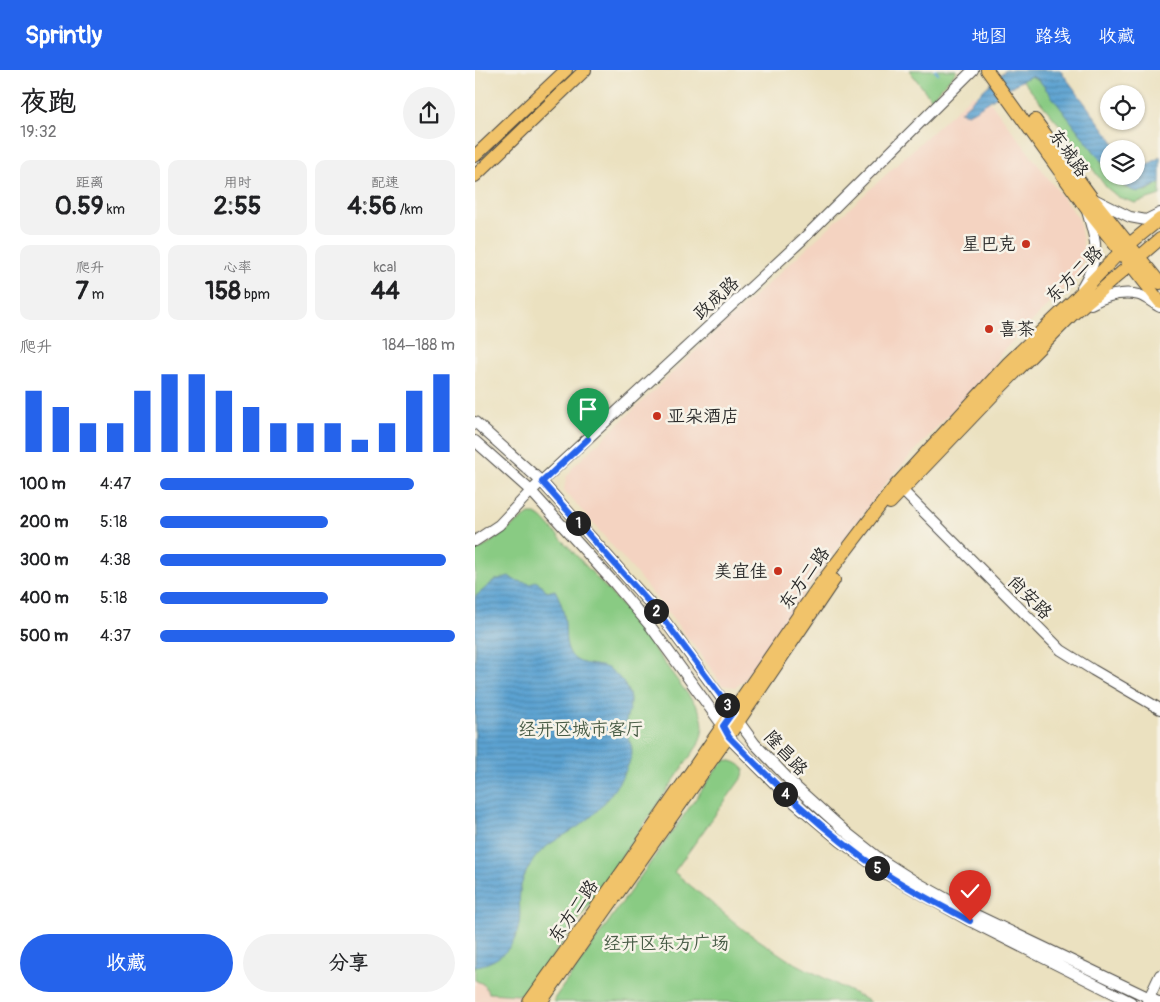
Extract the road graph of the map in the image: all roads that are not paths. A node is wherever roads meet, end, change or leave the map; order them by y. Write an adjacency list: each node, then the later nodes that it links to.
1 (566, 70): 5 (main road)
2 (585, 70): 6 (main road)
3 (973, 70): 20 (street, 政成路)
4 (993, 71): 7 (main road, 东城路)
5 (475, 156)
6 (475, 176)
7 (1089, 203): 8 (street); 11 (main road, 东城路); 14 (street)
8 (1160, 213)
9 (1160, 219): 11 (main road, 东方二路)
10 (1160, 239): 12 (main road, 东方二路)
11 (1125, 247): 12 (main road, 东城路); 14 (main road, 东方二路)
12 (1135, 260): 13 (main road, 东城路); 15 (main road, 东城路); 17 (main road, 东方二路)
13 (1160, 282)
14 (1076, 298): 21 (main road, 东方二路)
15 (1160, 302)
16 (1160, 307): 17 (street)
17 (1071, 316): 21 (main road, 东方二路)
18 (475, 422): 20 (street, 隆昌路)
19 (475, 441): 22 (street, 隆昌路)
20 (542, 482): 22 (street, 政成路); 25 (street, 隆昌路)
21 (899, 488): 24 (street, 尚安路); 25 (main road, 东方二路)
22 (531, 491): 23 (street, 政成路); 26 (street, 隆昌路)
23 (475, 541)
24 (1160, 709)
25 (736, 717): 26 (main road, 东方二路); 28 (street, 隆昌路)
26 (726, 732): 29 (main road, 东方二路); 30 (main road, 东方二路); 31 (street, 隆昌路)
27 (1160, 975): 28 (street)
28 (1154, 1000)
29 (529, 1002)
30 (541, 1002)
31 (1131, 1002)

